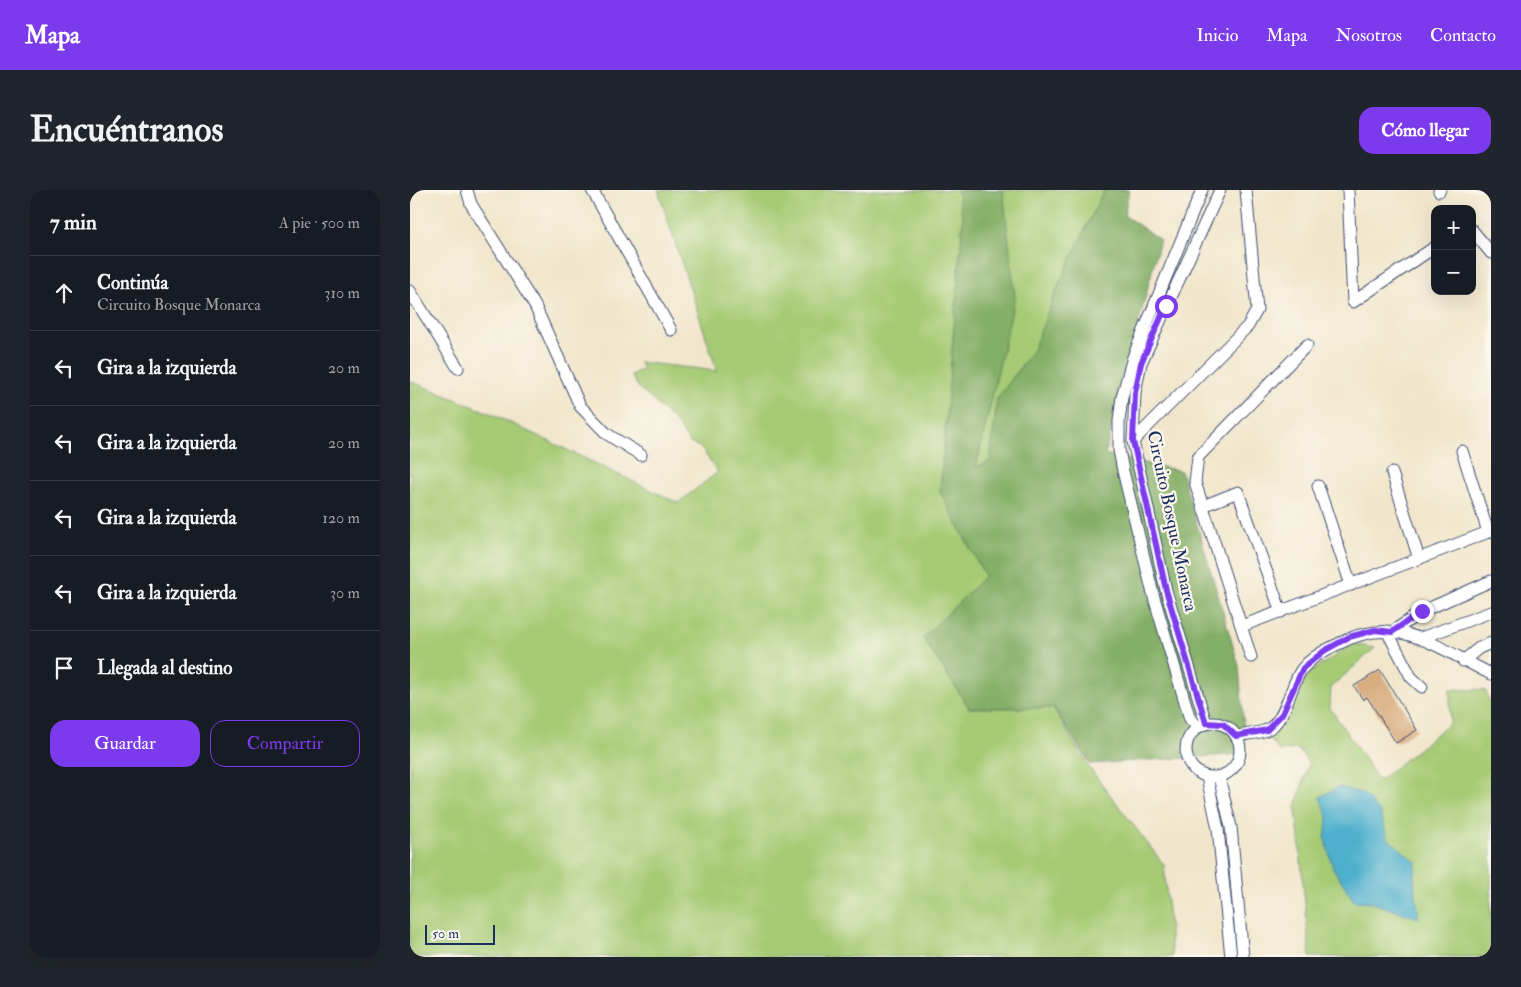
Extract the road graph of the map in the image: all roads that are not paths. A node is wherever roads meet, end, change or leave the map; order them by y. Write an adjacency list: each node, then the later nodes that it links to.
1 (467, 190): 16 (street)
2 (592, 190): 11 (street)
3 (1202, 190): 34 (street, Circuito Bosque Monarca)
4 (1220, 190): 14 (street, Circuito Bosque Monarca)
5 (1246, 190): 14 (street)
6 (1348, 190): 8 (street)
7 (1476, 235): 9 (street)
8 (1431, 249)
9 (1491, 253)
10 (410, 291): 13 (street)
11 (671, 330)
12 (1308, 345): 19 (street)
13 (458, 368)
14 (1133, 441): 34 (street, Circuito Bosque Monarca)
15 (1462, 451): 20 (street)
16 (640, 455)
17 (1392, 473): 21 (street)
18 (1318, 486): 23 (street)
19 (1203, 506): 24 (street); 26 (street)
20 (1489, 531): 21 (street)
21 (1419, 558): 23 (street)
22 (1491, 581): 27 (street)
23 (1351, 585): 24 (street)
24 (1281, 612): 26 (street)
25 (1491, 612): 28 (street)
26 (1242, 626): 30 (street)
27 (1389, 632): 28 (street); 33 (street); 35 (street)
28 (1420, 638): 31 (street)
29 (1491, 642): 31 (street)
30 (1251, 657)
31 (1463, 661): 32 (street)
32 (1491, 674)
33 (1422, 687)
34 (1202, 725): 35 (street); 36 (street)
35 (1236, 736): 36 (street)
36 (1213, 777): 37 (street); 38 (street)
37 (1231, 957)
38 (1244, 957)

